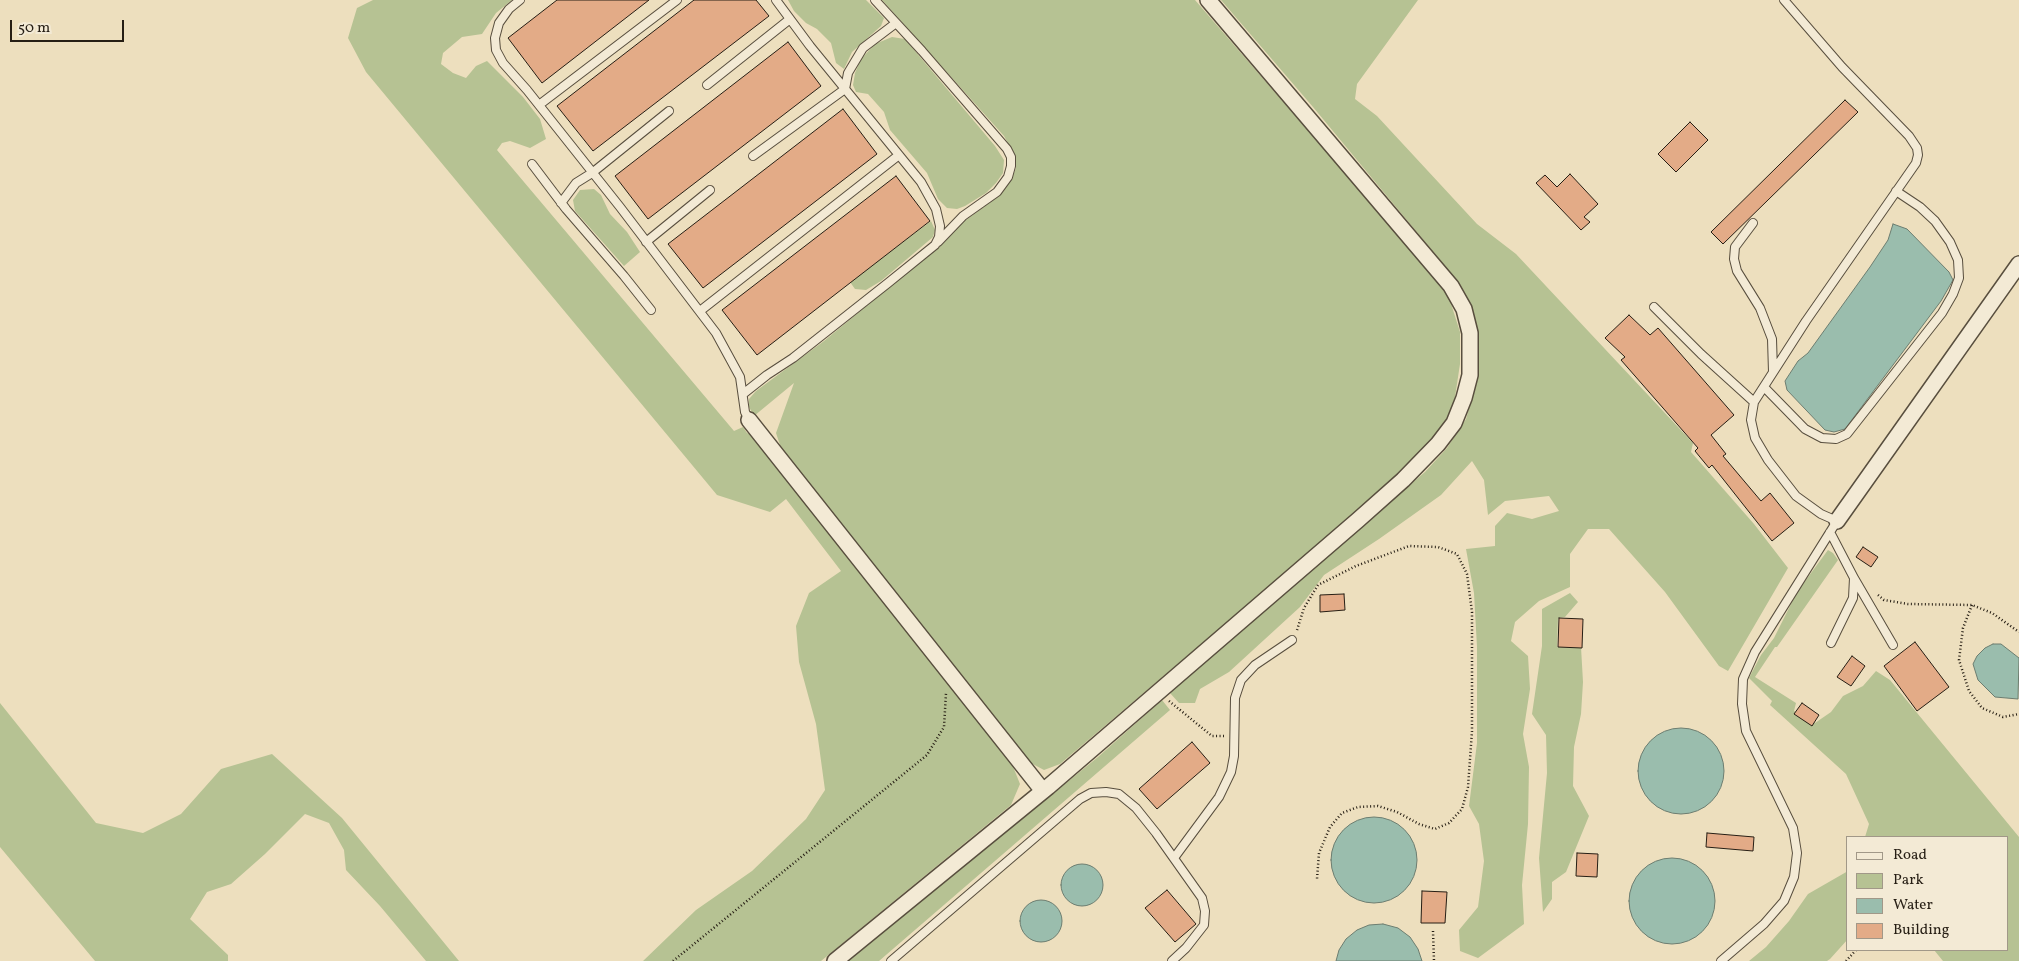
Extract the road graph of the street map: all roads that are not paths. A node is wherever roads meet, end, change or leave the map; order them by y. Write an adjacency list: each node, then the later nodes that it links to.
1 (520, 0): 11 (lane)
2 (677, 0): 11 (lane)
3 (776, 0): 7 (lane)
4 (875, 0): 8 (lane)
5 (1208, 0): 37 (street)
6 (1784, 0): 18 (lane)
7 (790, 19): 9 (lane); 10 (lane)
8 (896, 23): 10 (lane); 22 (lane)
9 (708, 85)
10 (845, 89): 13 (lane); 14 (lane)
11 (539, 105): 16 (lane)
12 (668, 111): 16 (lane)
13 (899, 155): 22 (lane); 26 (lane)
14 (753, 156)
15 (532, 164): 19 (lane)
16 (592, 173): 19 (lane); 21 (lane)
17 (710, 190): 21 (lane)
18 (1896, 191): 27 (lane); 28 (lane)
19 (561, 203): 25 (lane)
20 (1754, 223): 27 (lane)
21 (646, 242): 26 (lane)
22 (934, 245): 29 (lane)
23 (2019, 264): 32 (street)
24 (1654, 307): 30 (lane)
25 (651, 310)
26 (700, 311): 29 (lane)
27 (1773, 372): 28 (lane)
28 (1764, 387): 30 (lane)
29 (743, 394): 31 (lane)
30 (1754, 402): 32 (lane)
31 (749, 420): 37 (street)
32 (1834, 527): 33 (lane); 42 (lane)
33 (1854, 578): 35 (lane); 36 (lane)
34 (1292, 640): 38 (lane)
35 (1831, 643)
36 (1893, 645)
37 (1043, 791): 39 (street)
38 (1174, 858): 40 (lane); 41 (lane)
39 (835, 961)
40 (891, 961)
41 (1172, 961)
42 (1721, 961)

